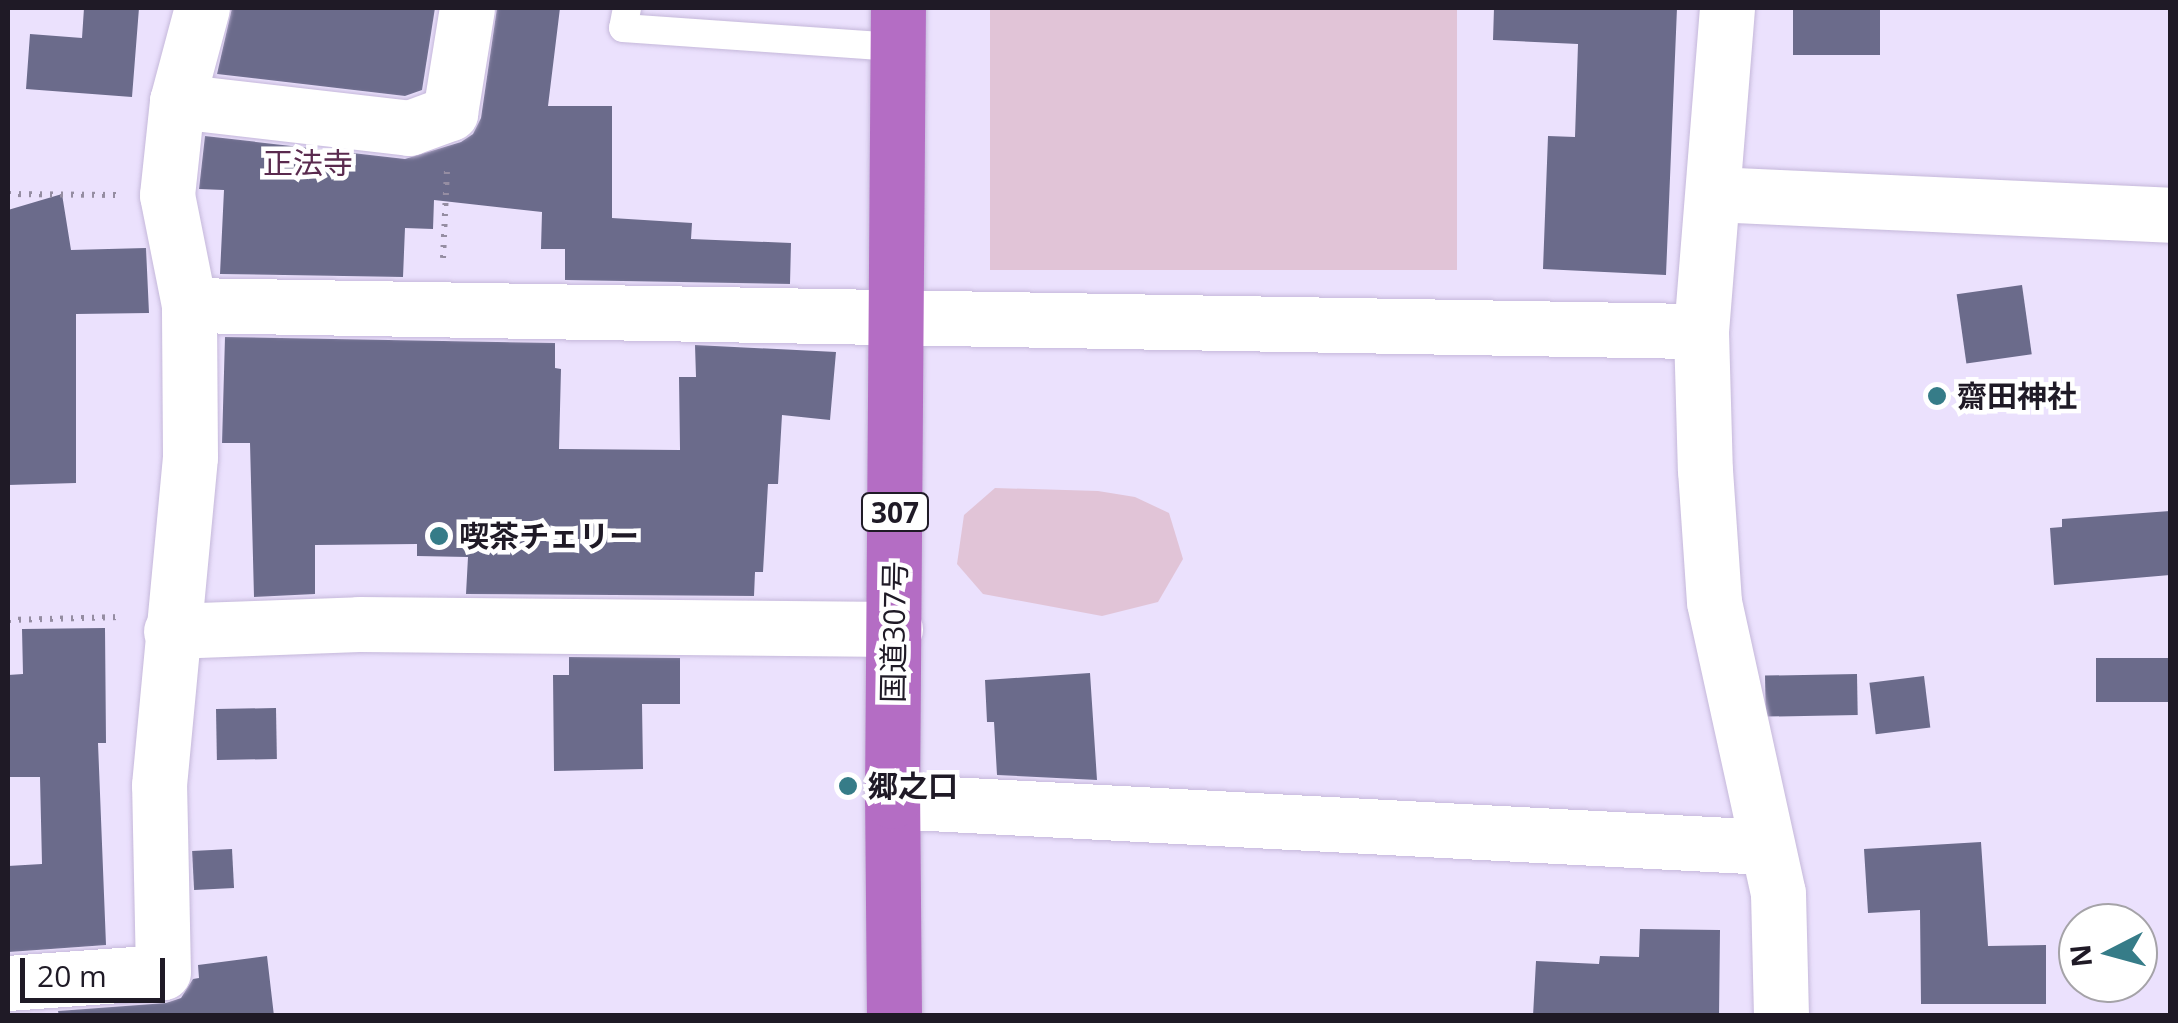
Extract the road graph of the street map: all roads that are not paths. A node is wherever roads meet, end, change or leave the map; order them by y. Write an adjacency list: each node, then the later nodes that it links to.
1 (202, 8): 6 (street)
2 (466, 8): 6 (street)
3 (627, 8): 5 (lane)
4 (1727, 8): 7 (street)
5 (898, 27): 10 (highway, 国道307号 / 307)
6 (177, 101): 9 (street)
7 (1713, 194): 8 (street); 11 (street)
8 (2170, 215)
9 (189, 305): 10 (street); 12 (street)
10 (896, 316): 11 (street); 13 (highway, 国道307号 / 307)
11 (1702, 331): 15 (street)
12 (172, 623): 13 (street); 16 (street)
13 (895, 630): 14 (highway, 国道307号 / 307)
14 (892, 801): 15 (street); 17 (highway, 国道307号 / 307)
15 (1767, 847): 18 (street)
16 (8, 983)
17 (894, 1016)
18 (1782, 1016)

